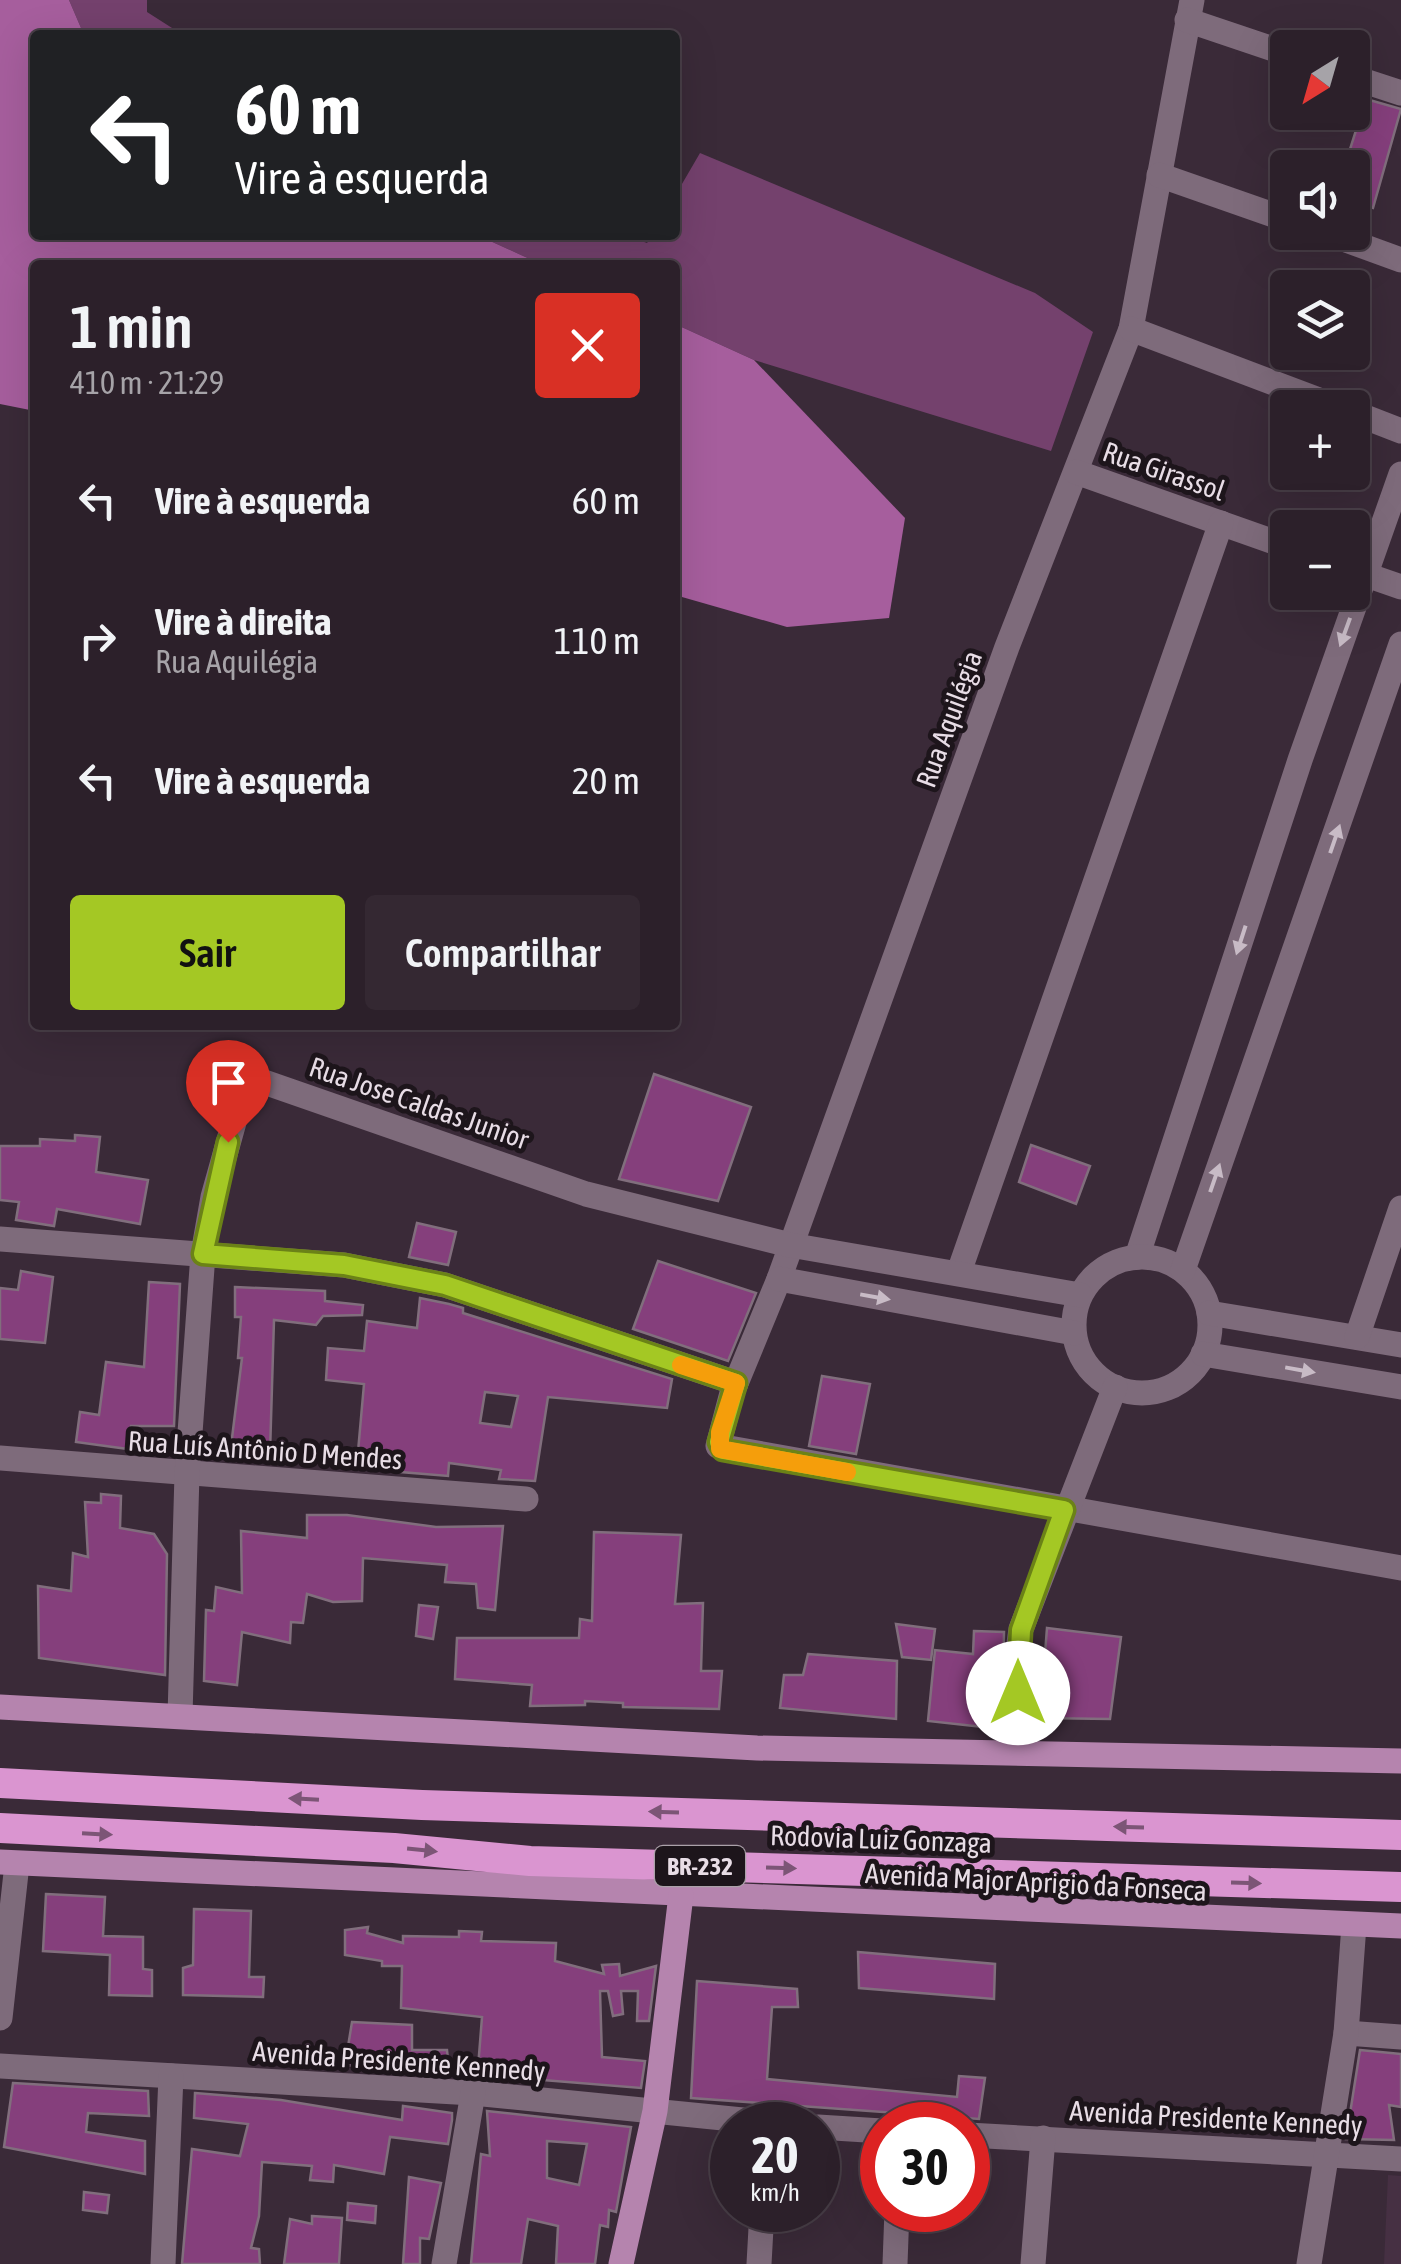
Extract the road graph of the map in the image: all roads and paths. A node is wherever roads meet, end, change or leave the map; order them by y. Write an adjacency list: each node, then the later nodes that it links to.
1 (1190, 10): 2 (street); 5 (street, Rua Aquilégia)
2 (1270, 46)
3 (1370, 82): 4 (street)
4 (1401, 93)
5 (1159, 174): 6 (street); 9 (street, Rua Aquilégia)
6 (1270, 214)
7 (1370, 249): 8 (street)
8 (1401, 260)
9 (1131, 329): 10 (street); 13 (street, Rua Aquilégia)
10 (1292, 390)
11 (1370, 419): 12 (street)
12 (1401, 430)
13 (1076, 472): 15 (street, Rua Girassol); 24 (street, Rua Aquilégia)
14 (1401, 474): 17 (street)
15 (1221, 523): 16 (street, Rua Girassol); 28 (street)
16 (1270, 540)
17 (1370, 546)
18 (1370, 576): 19 (street)
19 (1401, 586)
20 (1347, 610): 26 (street, one-way to 26)
21 (1401, 644): 27 (street, one-way to 21)
22 (1401, 1208): 33 (street)
23 (0, 1239): 25 (street)
24 (790, 1245): 25 (street, Rua Jose Caldas Junior); 28 (street); 29 (street, Rua Aquilégia)
25 (203, 1254): 36 (street); 40 (street, Rua Jose Caldas Junior)
26 (1137, 1257): 27 (street); 30 (street)
27 (1182, 1270): 31 (street)
28 (959, 1272): 30 (street)
29 (779, 1279): 32 (street, one-way to 32); 36 (street, Rua Aquilégia)
30 (1080, 1295): 32 (street)
31 (1209, 1313): 33 (street); 35 (street)
32 (1074, 1333): 37 (street)
33 (1356, 1337): 34 (street)
34 (1401, 1345)
35 (1203, 1354): 37 (street); 38 (street, one-way to 38)
36 (736, 1383): 42 (street, Rua Aquilégia)
37 (1115, 1387): 42 (street)
38 (1401, 1388)
39 (0, 1458): 40 (street, Rua Luís Antônio D Mendes)
40 (187, 1474): 41 (street, Rua Luís Antônio D Mendes); 45 (street, Rua Jose Caldas Junior)
41 (526, 1499)
42 (1064, 1510): 43 (street); 46 (street)
43 (1401, 1568)
44 (0, 1707): 45 (main road)
45 (180, 1716): 46 (main road)
46 (1020, 1750): 47 (main road)
47 (1401, 1762)
48 (0, 1783): 50 (highway, Rodovia Luiz Gonzaga / BR-232, one-way to 48)
49 (0, 1828): 52 (highway, Rodovia Luiz Gonzaga / BR-232, one-way to 52)
50 (1401, 1835)
51 (8, 1863): 53 (main road, Avenida Major Aprigio da Fonseca / BR-232); 56 (street)
52 (1401, 1887)
53 (680, 1895): 54 (main road, Avenida Major Aprigio da Fonseca / BR-232); 62 (main road)
54 (1354, 1925): 55 (main road, Avenida Major Aprigio da Fonseca / BR-232); 57 (street)
55 (1401, 1926)
56 (0, 2018)
57 (1346, 2033): 58 (street); 66 (street)
58 (1401, 2037)
59 (0, 2066): 60 (street, Avenida Presidente Kennedy)
60 (170, 2076): 61 (street, Avenida Presidente Kennedy); 70 (street)
61 (473, 2094): 62 (street, Avenida Presidente Kennedy); 71 (street)
62 (655, 2111): 63 (street, Avenida Presidente Kennedy); 72 (main road)
63 (710, 2117)
64 (990, 2136): 65 (street, Avenida Presidente Kennedy)
65 (1043, 2138): 66 (street, Avenida Presidente Kennedy); 75 (street)
66 (1327, 2152): 67 (street, Avenida Presidente Kennedy); 76 (street)
67 (1401, 2159)
68 (761, 2232): 73 (street)
69 (896, 2232): 74 (street)
70 (163, 2264)
71 (444, 2264)
72 (621, 2264)
73 (759, 2264)
74 (894, 2264)
75 (1033, 2264)
76 (1309, 2264)

